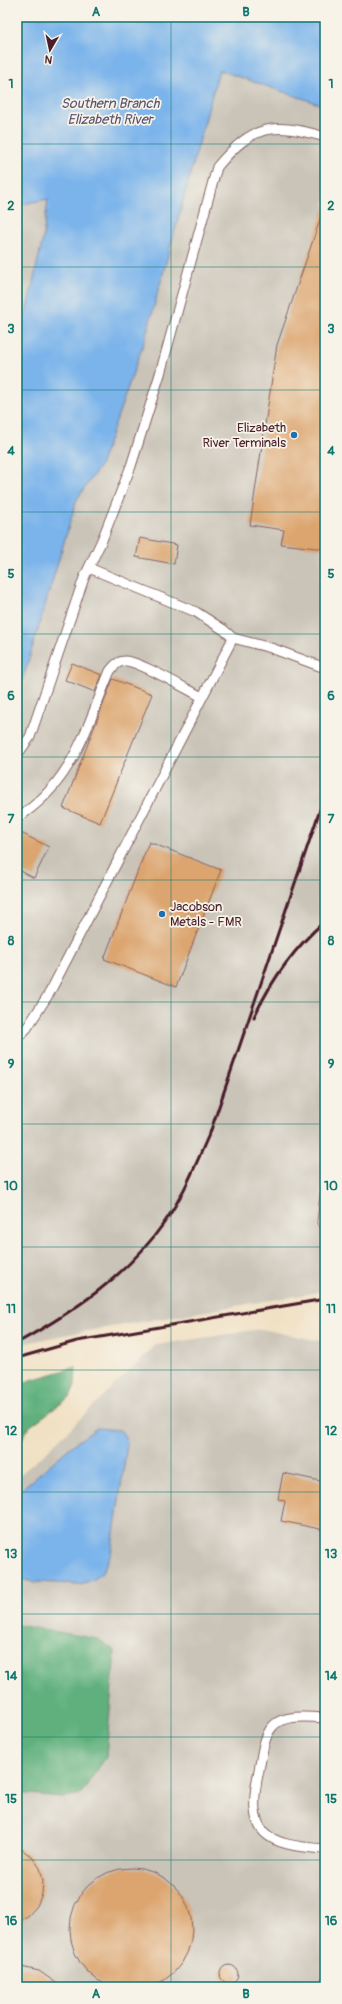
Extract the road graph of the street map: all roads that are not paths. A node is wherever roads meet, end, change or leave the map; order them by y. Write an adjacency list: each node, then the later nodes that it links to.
1 (325, 137): 2 (lane)
2 (89, 568): 3 (lane); 6 (lane)
3 (233, 638): 4 (lane); 5 (lane)
4 (325, 668)
5 (202, 697): 7 (lane); 8 (lane)
6 (17, 755)
7 (17, 818)
8 (17, 1038)
9 (325, 1195): 10 (lane)
10 (325, 1222)
11 (325, 1718): 12 (lane)
12 (325, 1849)
13 (325, 1982): 14 (lane)
14 (324, 1987)

